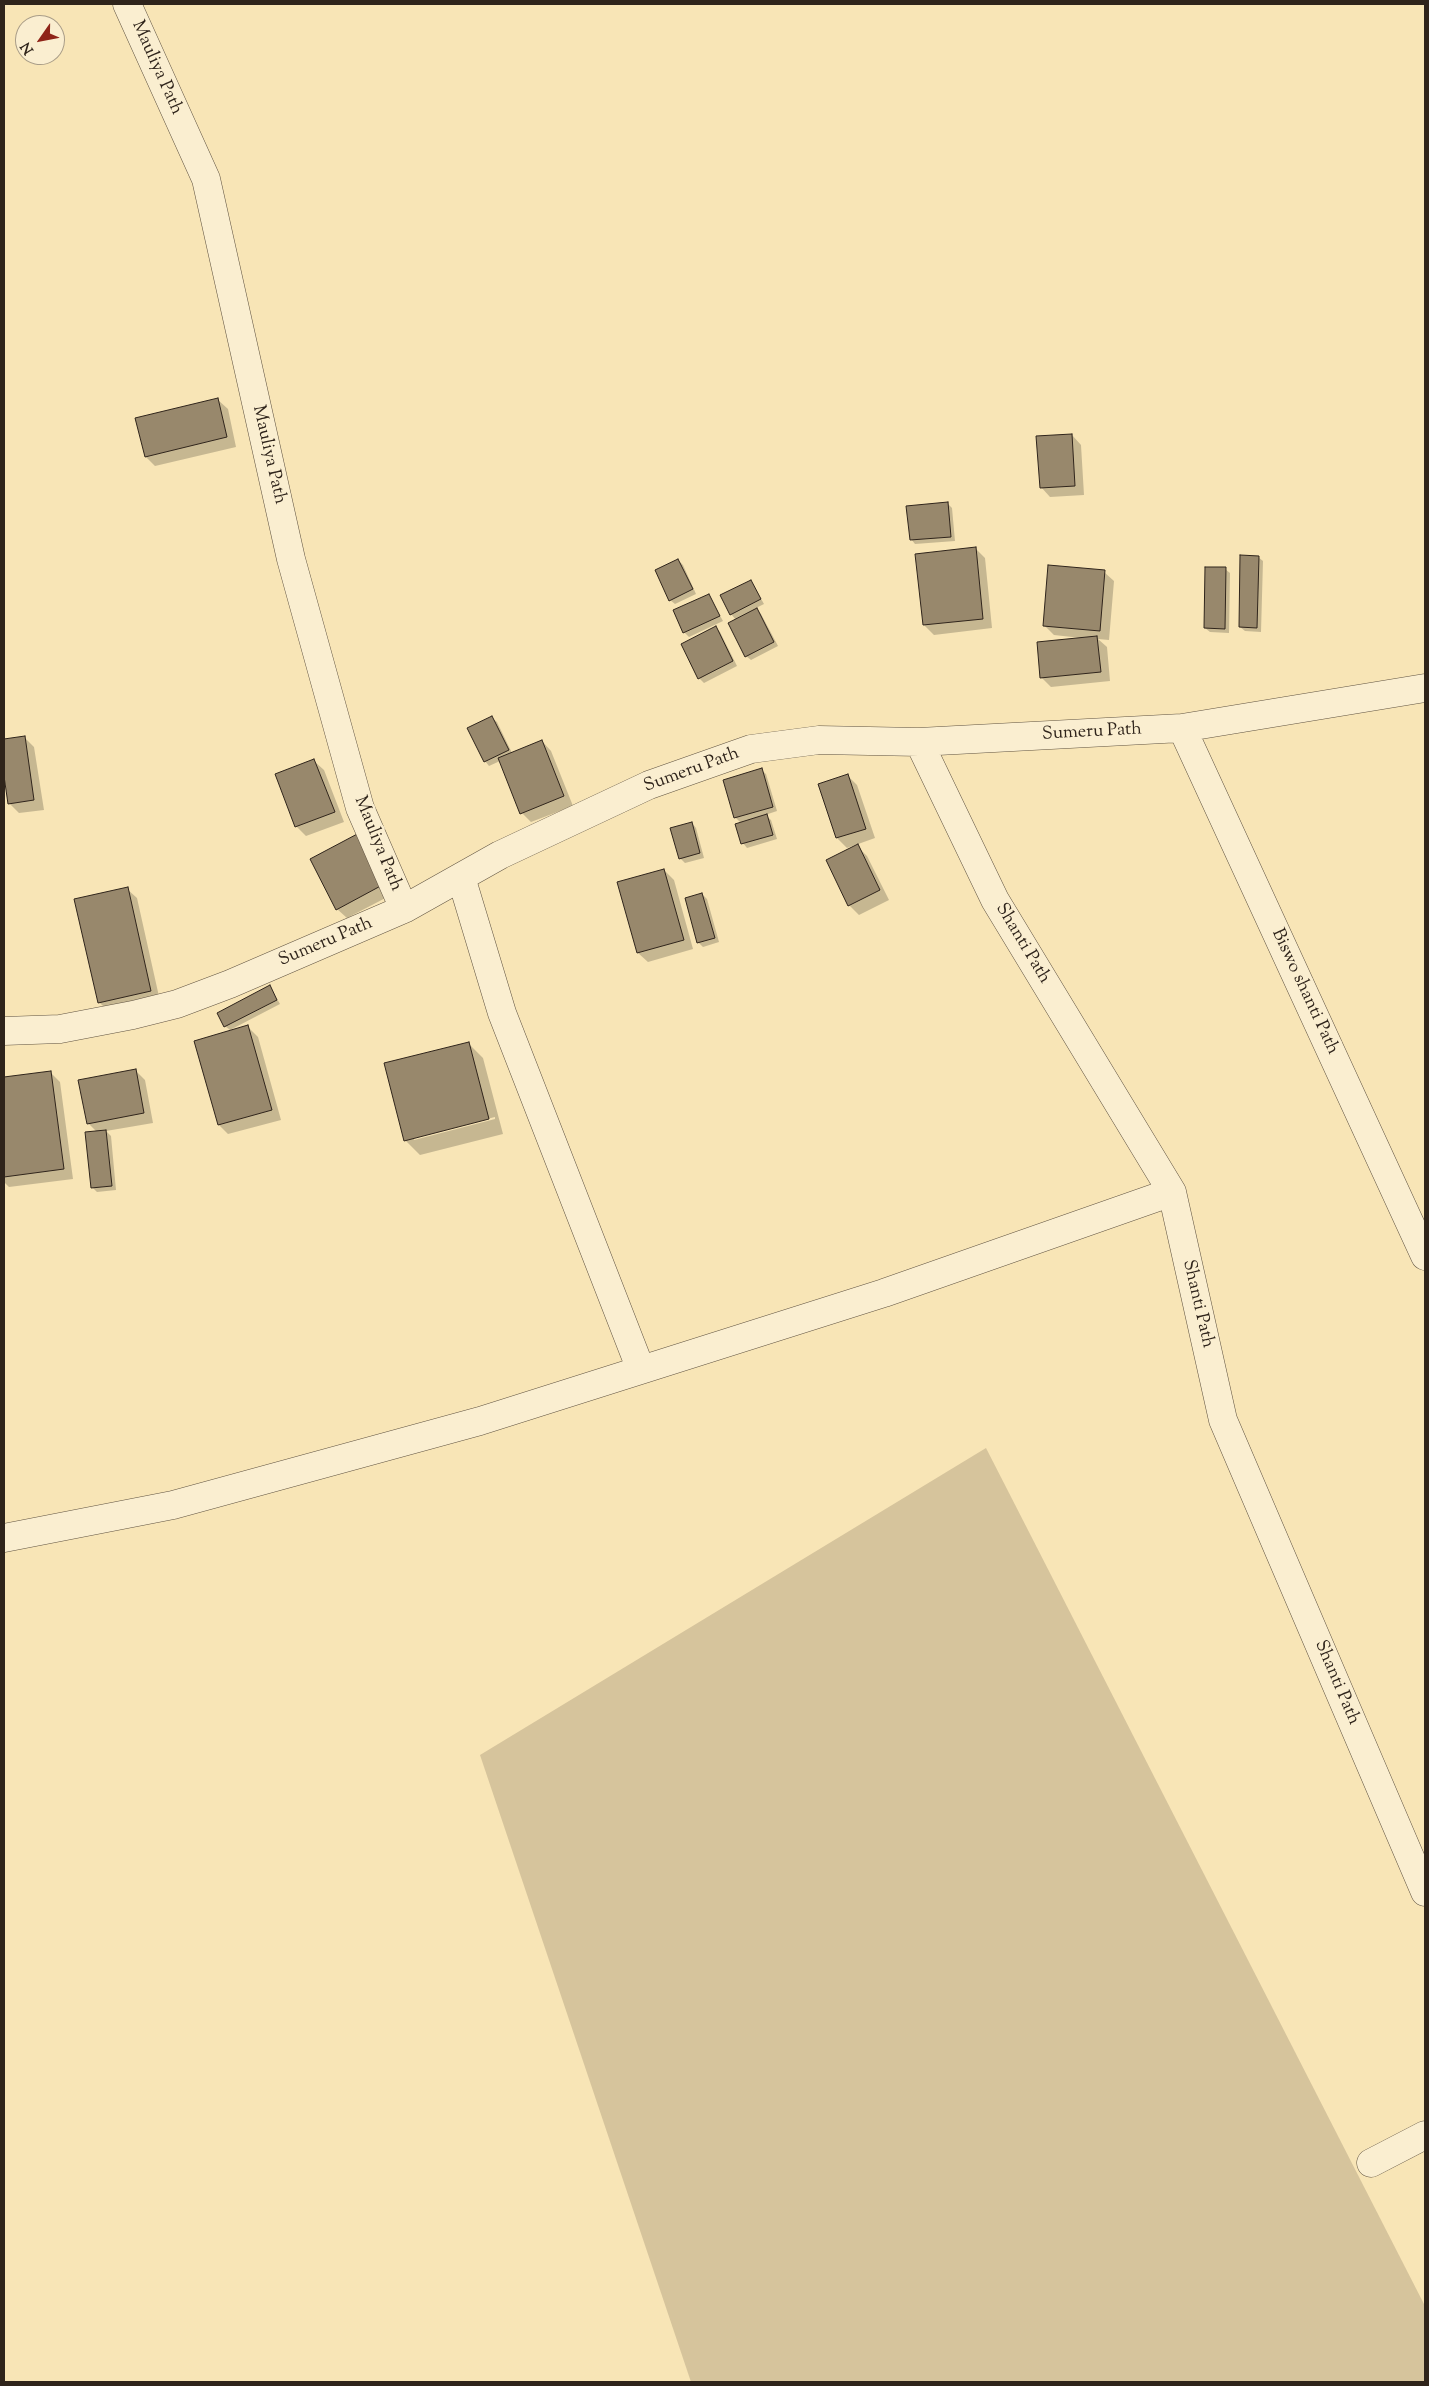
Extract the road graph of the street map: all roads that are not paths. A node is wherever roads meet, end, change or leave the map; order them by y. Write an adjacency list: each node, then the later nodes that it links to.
1 (127, 4): 6 (street, Mauliya Path)
2 (1425, 688): 3 (street, Sumeru Path)
3 (1182, 728): 4 (street, Sumeru Path); 9 (street, Biswo shanti Path)
4 (919, 742): 5 (street, Sumeru Path); 8 (street, Shanti Path)
5 (461, 877): 6 (street, Sumeru Path); 10 (street)
6 (404, 909): 7 (street, Sumeru Path)
7 (4, 1031)
8 (1172, 1192): 10 (street); 12 (street, Shanti Path)
9 (1425, 1256)
10 (641, 1370): 11 (street)
11 (4, 1538)
12 (1425, 1892)
13 (1425, 2135): 14 (street)
14 (1371, 2164)

